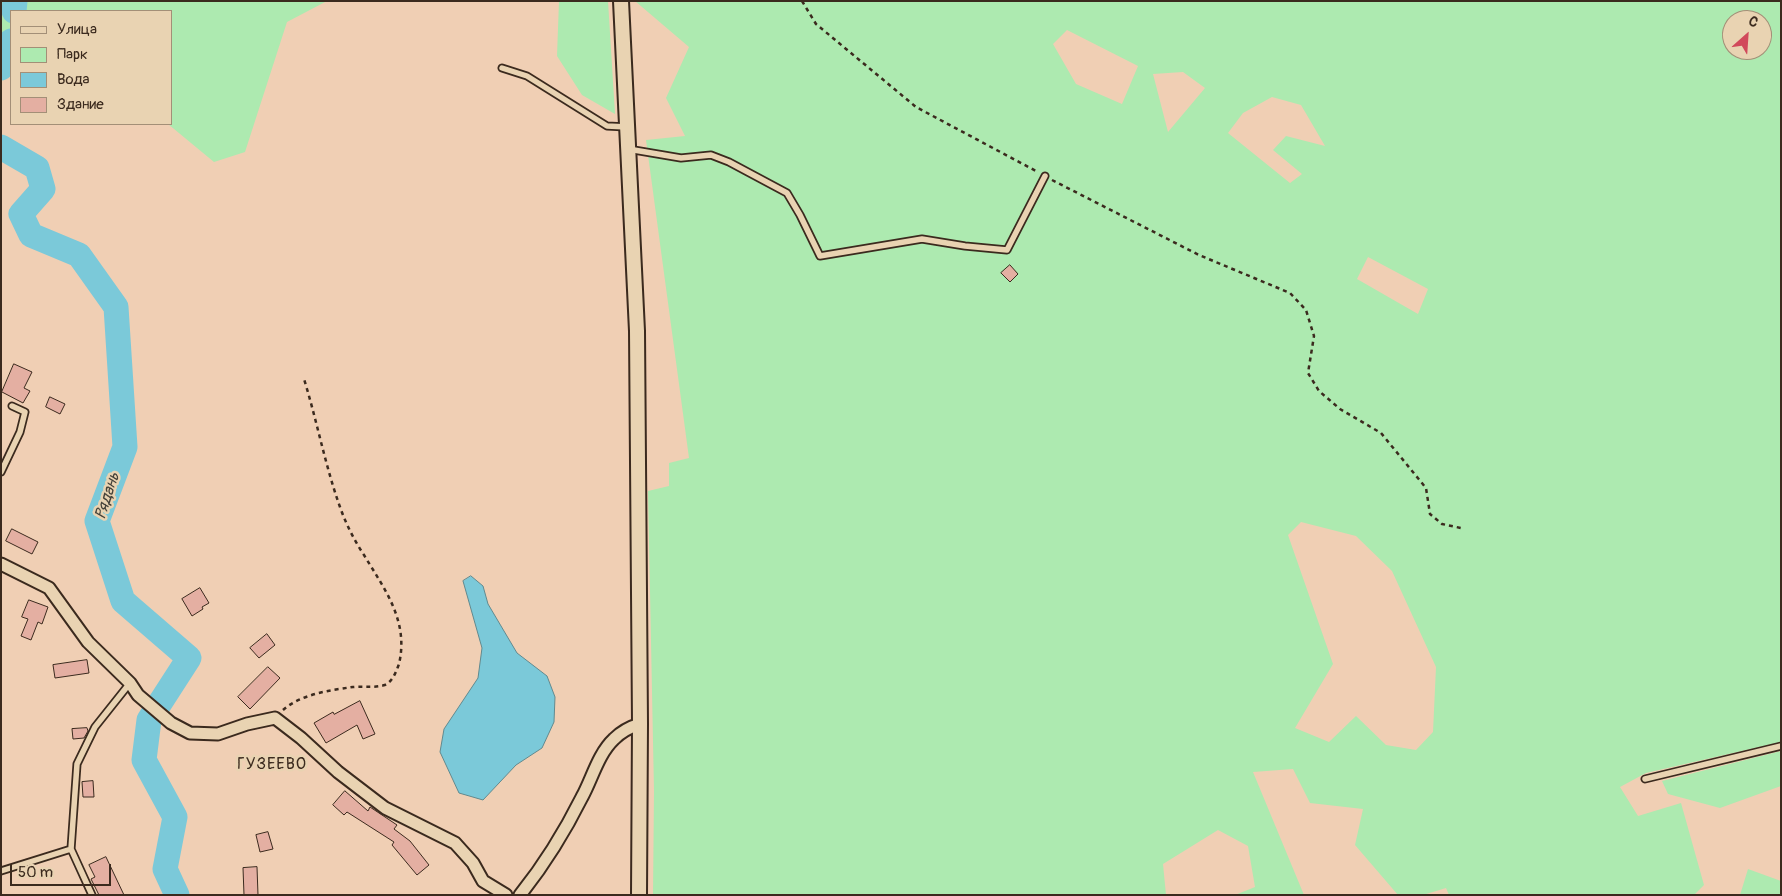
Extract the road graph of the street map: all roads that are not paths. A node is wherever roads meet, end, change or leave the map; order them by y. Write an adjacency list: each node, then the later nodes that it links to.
1 (621, 1): 3 (street)
2 (502, 68): 3 (lane)
3 (627, 127): 4 (street)
4 (628, 149): 5 (lane); 10 (street)
5 (1045, 176)
6 (12, 406): 7 (lane)
7 (1, 472)
8 (1, 564): 9 (street)
9 (130, 683): 13 (lane); 16 (street)
10 (640, 724): 17 (street); 18 (street)
11 (1781, 746): 12 (lane)
12 (1645, 779)
13 (72, 849): 14 (lane); 15 (lane)
14 (1, 872)
15 (92, 895)
16 (506, 895)
17 (520, 895)
18 (639, 895)

